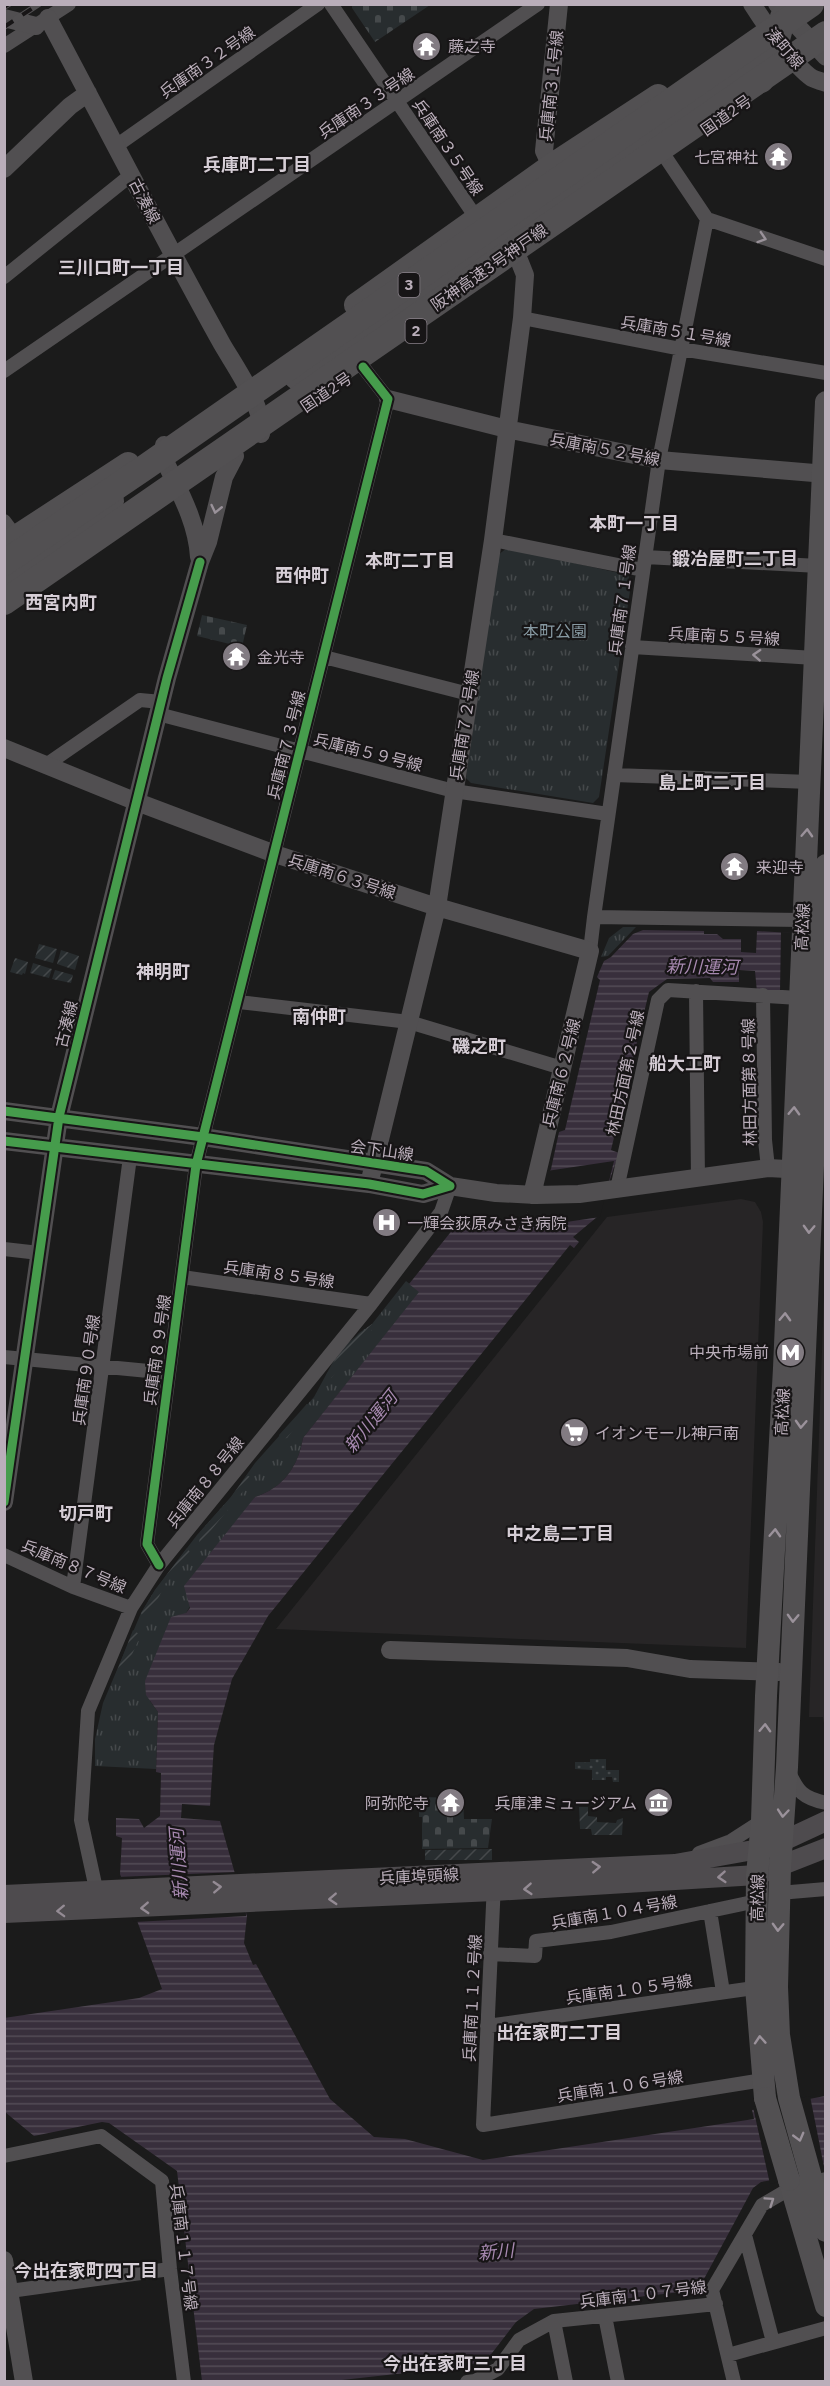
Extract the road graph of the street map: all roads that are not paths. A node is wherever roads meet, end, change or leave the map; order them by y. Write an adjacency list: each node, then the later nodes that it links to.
1 (69, 4): 10 (street)
2 (318, 4): 16 (street, 兵庫南３２号線)
3 (332, 4): 15 (street, 兵庫南３５号線)
4 (538, 4): 15 (street, 兵庫南３３号線)
5 (559, 4): 18 (street, 兵庫南３１号線)
6 (752, 4): 9 (street, 湊町線)
7 (811, 4): 40 (highway, 阪神高速3号神戸線 / 3, bridge)
8 (4, 18): 10 (street)
9 (780, 18): 12 (street, 湊町線); 12 (street, 湊町線); 13 (highway); 18 (highway)
10 (42, 22): 11 (street); 14 (street, 古湊線)
11 (4, 46)
12 (816, 63): 13 (highway); 17 (highway, 国道2号 / 2); 43 (highway, 阪神高速3号神戸線 / 3, bridge)
13 (719, 88): 43 (highway, 3, bridge)
14 (88, 93): 16 (street, 古湊線); 19 (street)
15 (398, 102): 21 (street, 兵庫南３５号線); 23 (street, 兵庫南３３号線)
16 (116, 146): 20 (street, 古湊線)
17 (666, 158): 22 (street); 25 (highway, 国道2号 / 2)
18 (551, 166): 21 (highway)
19 (4, 169)
20 (131, 175): 23 (street, 古湊線); 26 (street)
21 (477, 219): 32 (highway)
22 (706, 219): 24 (street, one-way to 24); 28 (street, 兵庫南７１号線)
23 (173, 256): 30 (street, 兵庫南３３号線); 32 (street, 古湊線)
24 (825, 259)
25 (519, 261): 27 (street, 兵庫南７２号線); 29 (highway, 国道2号 / 2)
26 (4, 277)
27 (522, 318): 28 (street, 兵庫南５１号線); 35 (street, 兵庫南７２号線)
28 (681, 349): 31 (street, 兵庫南５１号線); 39 (street, 兵庫南７１号線)
29 (363, 367): 33 (street); 36 (highway, 国道2号 / 2)
30 (4, 371)
31 (825, 374)
32 (244, 383): 36 (street, 古湊線); 37 (highway)
33 (388, 399): 35 (street, 兵庫南５２号線); 54 (street, 兵庫南７３号線)
34 (825, 402): 41 (main road, 高松線)
35 (507, 429): 39 (street, 兵庫南５２号線); 45 (street, 兵庫南７２号線)
36 (260, 436): 38 (highway, 国道2号 / 2)
37 (166, 438): 42 (street, 古湊線); 44 (highway)
38 (235, 456): 42 (highway, 国道2号 / 2); 46 (street, 古湊線, one-way to 46)
39 (659, 460): 41 (street, 兵庫南５２号線); 48 (street, 兵庫南７１号線)
40 (147, 466): 47 (highway, 阪神高速3号神戸線 / 3, bridge); 50 (highway, 3, bridge)
41 (824, 474): 49 (main road, 高松線)
42 (180, 494): 46 (street, 古湊線); 52 (highway, 国道2号 / 2)
43 (151, 501): 51 (highway, 阪神高速3号神戸線 / 3, bridge)
44 (8, 534)
45 (493, 540): 48 (street); 56 (street, 兵庫南７２号線)
46 (200, 562): 57 (street, 古湊線)
47 (4, 563)
48 (644, 564): 49 (street); 53 (street, 兵庫南７１号線)
49 (819, 566): 55 (main road, 高松線)
50 (4, 583)
51 (4, 602)
52 (4, 616)
53 (632, 647): 55 (street, 兵庫南５５号線, one-way to 53); 61 (street, 兵庫南７１号線)
54 (324, 657): 56 (street); 59 (street, 兵庫南７３号線)
55 (815, 658): 62 (main road, 高松線)
56 (469, 694): 63 (street, 兵庫南７２号線)
57 (159, 708): 59 (street, 兵庫南５９号線); 60 (street); 64 (street, 古湊線)
58 (4, 748): 60 (street, 兵庫南６３号線)
59 (299, 752): 63 (street, 兵庫南５９号線); 66 (street, 兵庫南７３号線)
60 (46, 765): 64 (street, 兵庫南６３号線)
61 (614, 775): 62 (street); 65 (street, 兵庫南７１号線)
62 (810, 782): 70 (main road, 高松線, one-way to 62)
63 (454, 790): 65 (street, 兵庫南５９号線); 68 (street, 兵庫南７２号線)
64 (137, 802): 66 (street, 兵庫南６３号線); 79 (street, 古湊線)
65 (608, 814): 69 (street, 兵庫南７１号線)
66 (275, 854): 68 (street, 兵庫南６３号線); 75 (street, 兵庫南７３号線)
67 (825, 865): 70 (main road, 高松線)
68 (437, 907): 71 (street, 兵庫南６３号線); 76 (street, 兵庫南７２号線)
69 (594, 916): 70 (street); 71 (street, 兵庫南６２号線)
70 (815, 929): 74 (main road, 高松線)
71 (587, 949): 77 (street, 兵庫南６２号線)
72 (696, 991): 73 (street, 林田方面第２号線); 88 (street); 91 (street, 林田方面第２号線)
73 (764, 995): 74 (street, 林田方面第２号線); 86 (street, 林田方面第８号線)
74 (806, 995): 87 (main road, 高松線)
75 (239, 1002): 76 (street); 80 (street, 兵庫南７３号線)
76 (409, 1022): 77 (street); 85 (street, 兵庫南７２号線)
77 (562, 1068): 92 (street, 兵庫南６２号線)
78 (4, 1111): 79 (street, 会下山線)
79 (58, 1117): 80 (street, 会下山線); 82 (street, 古湊線)
80 (203, 1137): 84 (street, 兵庫南８９号線); 85 (street, 会下山線)
81 (4, 1141): 82 (street, 会下山線)
82 (54, 1147): 83 (street, 会下山線); 94 (street, 古湊線)
83 (130, 1157): 84 (street, 会下山線); 99 (street, 兵庫南９０号線)
84 (196, 1165): 89 (street, 会下山線); 95 (street, 兵庫南８９号線)
85 (373, 1165): 89 (street, 兵庫南７２号線); 90 (street, 会下山線)
86 (768, 1168): 87 (street, 会下山線); 88 (street, 会下山線)
87 (802, 1170): 108 (main road, 高松線)
88 (698, 1179): 91 (street, 会下山線)
89 (369, 1184): 90 (street, 会下山線)
90 (450, 1186): 92 (street, 会下山線); 96 (street, 兵庫南８８号線)
91 (612, 1190): 92 (street, 会下山線)
92 (534, 1195)
93 (4, 1249): 94 (street)
94 (39, 1253): 98 (street, 古湊線)
95 (182, 1277): 96 (street, 兵庫南８５号線); 100 (street, 兵庫南８９号線)
96 (371, 1304): 104 (street, 兵庫南８８号線)
97 (4, 1357): 98 (street)
98 (24, 1359): 99 (street); 101 (street, 古湊線)
99 (103, 1367): 100 (street); 105 (street, 兵庫南９０号線)
100 (169, 1373): 104 (street, 兵庫南８９号線)
101 (7, 1460): 102 (street, 古湊線)
102 (4, 1502)
103 (4, 1555): 105 (street, 兵庫南８７号線)
104 (159, 1565): 106 (street, 兵庫南８８号線)
105 (74, 1587): 106 (street, 兵庫南８７号線)
106 (131, 1608): 123 (street, 兵庫南８８号線)
107 (390, 1650): 108 (street)
108 (779, 1672): 109 (main road, 高松線); 111 (main road, 高松線, one-way to 108)
109 (787, 1767): 110 (street); 113 (main road, 高松線, one-way to 113)
110 (825, 1803)
111 (762, 1821): 115 (main road, 高松線); 116 (street)
112 (825, 1821): 113 (main road, 兵庫埠頭線)
113 (781, 1842): 115 (main road, 兵庫埠頭線); 117 (main road, 高松線)
114 (825, 1848): 117 (main road, 兵庫埠頭線)
115 (759, 1849): 116 (main road, 兵庫埠頭線); 118 (main road, 高松線)
116 (675, 1864): 119 (main road, 兵庫埠頭線, one-way to 116)
117 (780, 1868): 118 (main road, 兵庫埠頭線); 121 (main road, 高松線)
118 (757, 1875): 119 (main road, 兵庫埠頭線, one-way to 119); 124 (main road, 高松線)
119 (494, 1882): 123 (main road, 兵庫埠頭線); 127 (street, 兵庫南１１２号線)
120 (825, 1890): 121 (street)
121 (779, 1893): 128 (main road, 高松線, one-way to 128)
122 (4, 1895): 123 (main road, 兵庫埠頭線)
123 (108, 1901): 126 (main road, 兵庫埠頭線, one-way to 126)
124 (757, 1901): 125 (street, 兵庫南１０４号線); 128 (main road, 高松線)
125 (710, 1911): 127 (street, 兵庫南１０４号線); 129 (street)
126 (4, 1913)
127 (490, 1954): 130 (street, 兵庫南１１２号線)
128 (766, 1987): 129 (street, 兵庫南１０５号線); 131 (main road, 高松線, one-way to 128); 134 (main road, 高松線, one-way to 134)
129 (723, 1992): 130 (street, 兵庫南１０５号線)
130 (487, 2026): 132 (street, 兵庫南１１２号線)
131 (764, 2089): 132 (street, 兵庫南１０６号線); 134 (main road, 高松線, bridge)
132 (483, 2126)
133 (4, 2156): 138 (street, 兵庫南１１７号線)
134 (805, 2181): 135 (main road, 高松線); 136 (street, 兵庫南１０７号線, one-way to 134); 141 (main road, 高松線)
135 (825, 2231)
136 (745, 2235): 140 (street, 兵庫南１０７号線); 145 (street)
137 (4, 2260): 139 (street)
138 (170, 2269): 139 (street); 149 (street, 兵庫南１１７号線)
139 (10, 2291): 148 (street)
140 (716, 2304): 142 (street, 兵庫南１０７号線); 146 (street)
141 (825, 2306)
142 (605, 2316): 143 (street, 兵庫南１０７号線); 152 (street)
143 (554, 2321): 147 (street, 兵庫南１０７号線); 151 (street)
144 (825, 2328): 145 (street)
145 (773, 2342): 146 (street)
146 (728, 2355): 153 (street)
147 (499, 2375): 150 (street, 兵庫南１０７号線)
148 (24, 2382)
149 (184, 2382)
150 (467, 2382)
151 (566, 2382)
152 (618, 2382)
153 (734, 2382)

